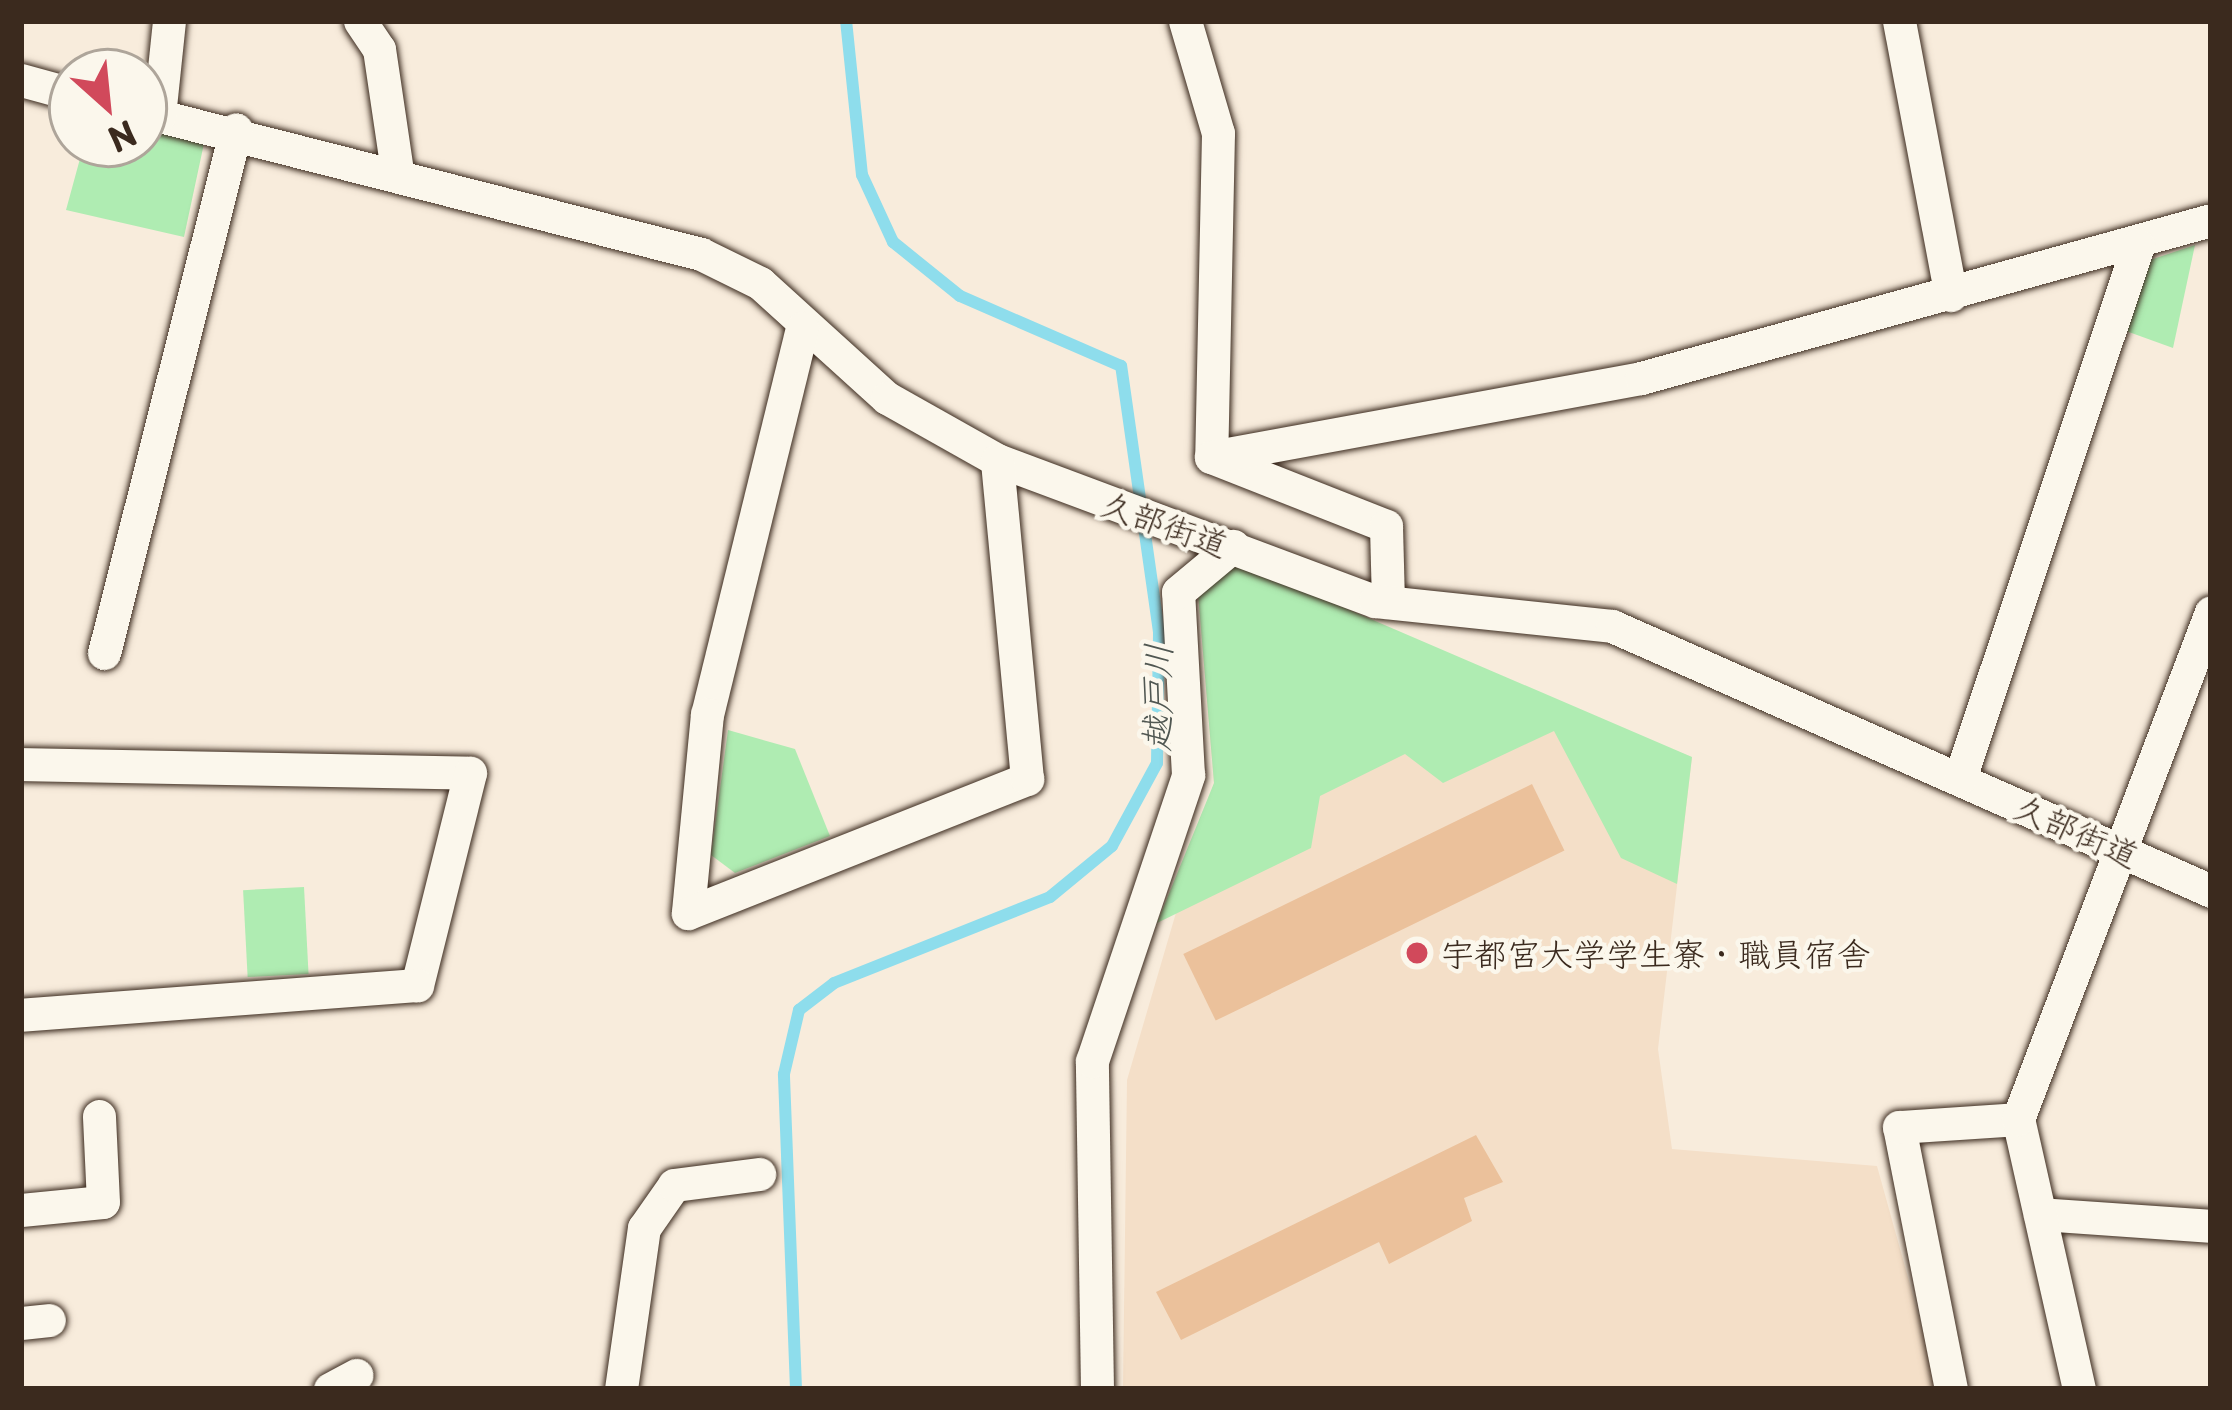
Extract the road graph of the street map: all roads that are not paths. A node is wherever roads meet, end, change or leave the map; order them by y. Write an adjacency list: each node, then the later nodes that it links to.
1 (360, 21): 6 (street)
2 (1185, 21): 11 (street)
3 (1899, 21): 9 (street)
4 (168, 117): 5 (street, 久部街道)
5 (236, 129): 6 (street, 久部街道); 16 (street)
6 (398, 170): 10 (street, 久部街道)
7 (2211, 220): 8 (street)
8 (2138, 245): 9 (street); 18 (street)
9 (1951, 295): 11 (street)
10 (802, 328): 12 (street, 久部街道); 12 (street)
11 (1211, 458): 14 (street)
12 (997, 460): 13 (street, 久部街道)
13 (1233, 546): 14 (street, 久部街道); 29 (street)
14 (1388, 602): 18 (street, 久部街道)
15 (2211, 612): 19 (street)
16 (104, 653)
17 (21, 764): 21 (street)
18 (1960, 778): 19 (street, 久部街道)
19 (2120, 848): 20 (street, 久部街道); 23 (street)
20 (2211, 891)
21 (21, 1015)
22 (99, 1117): 25 (street)
23 (2018, 1119): 26 (street); 30 (street)
24 (759, 1174): 28 (street)
25 (21, 1210)
26 (2040, 1214): 27 (street); 31 (street)
27 (2211, 1226)
28 (621, 1389)
29 (1096, 1389)
30 (1951, 1389)
31 (2079, 1389)

